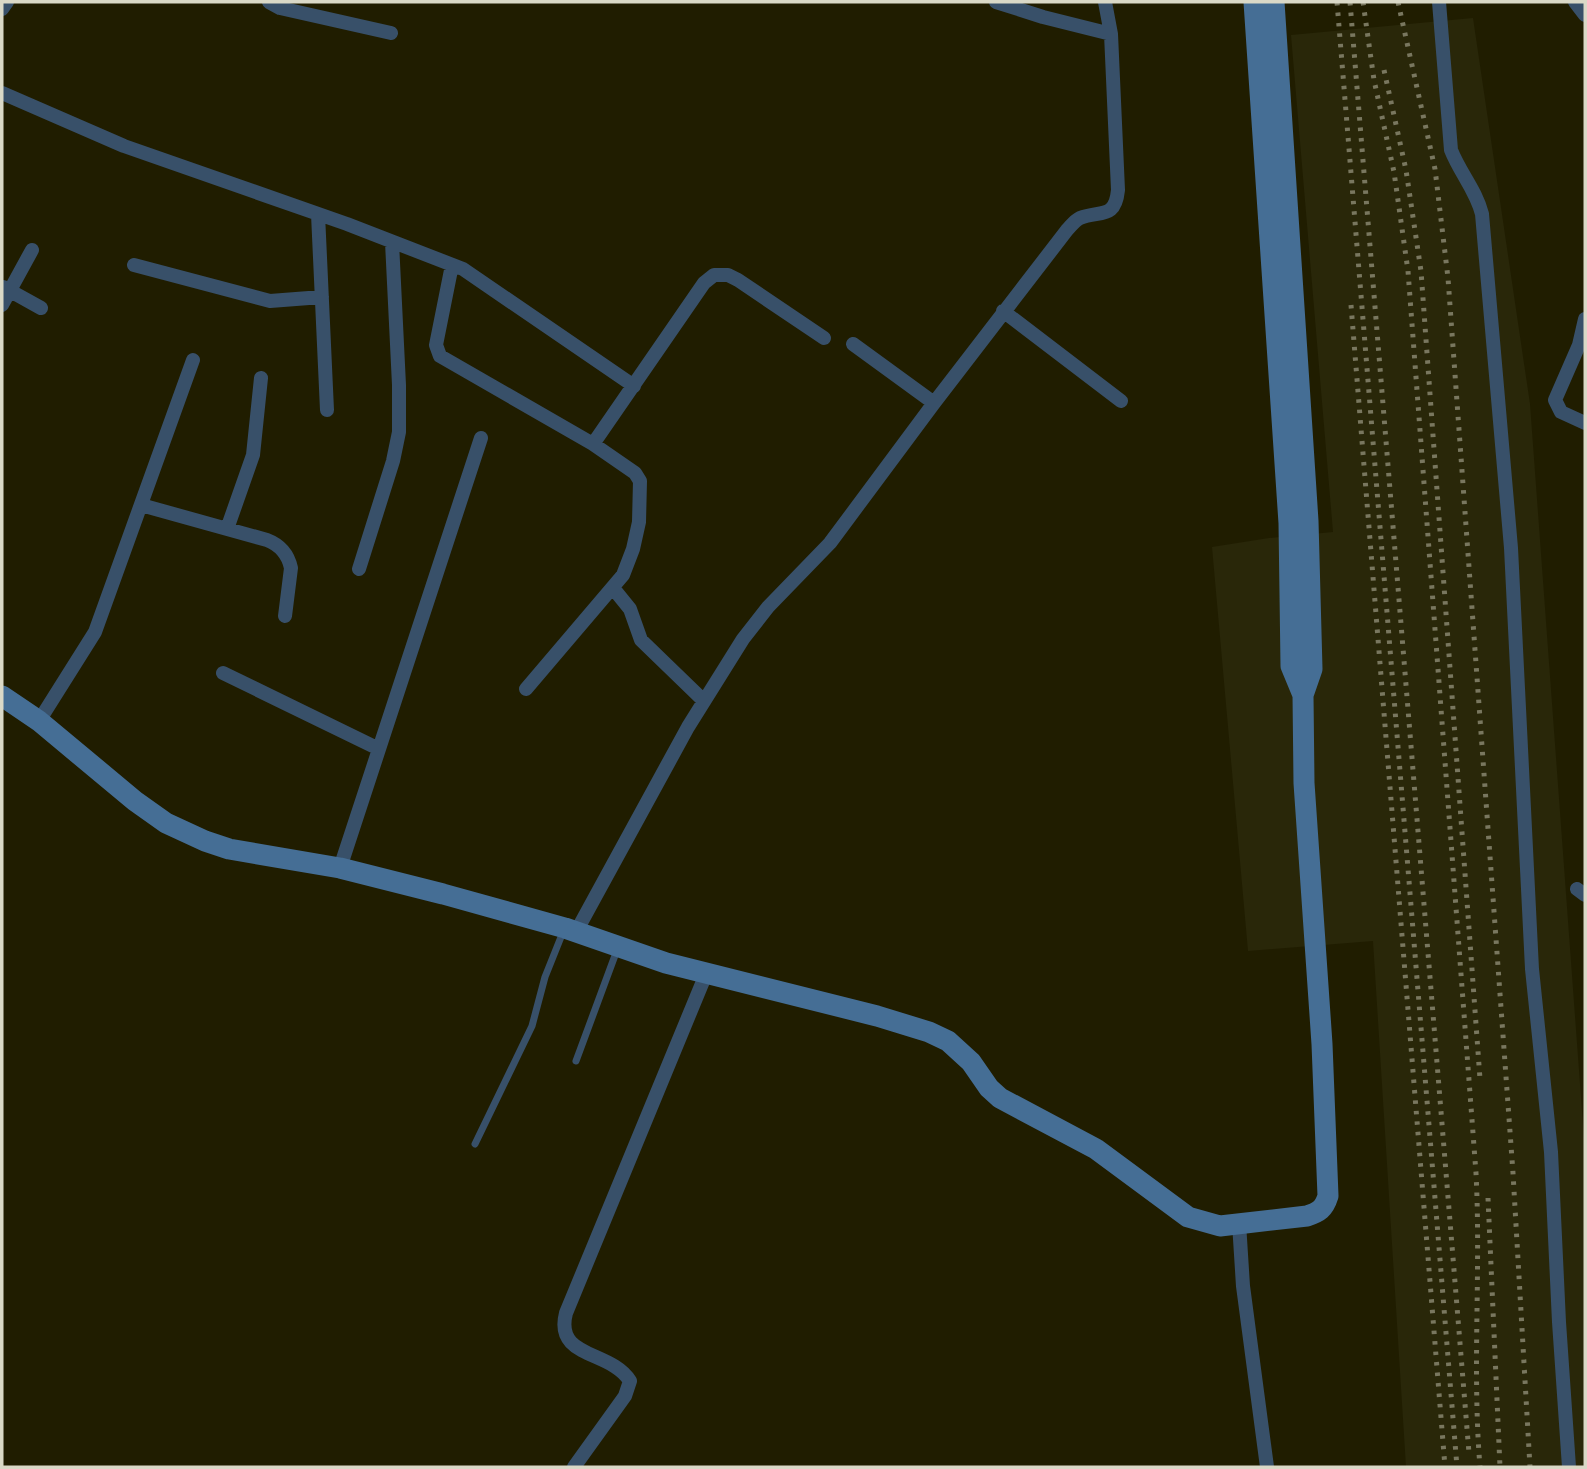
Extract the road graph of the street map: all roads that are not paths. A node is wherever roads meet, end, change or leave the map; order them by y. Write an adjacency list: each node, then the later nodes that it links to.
1 (7, 2): 9 (street)
2 (269, 2): 11 (street)
3 (996, 2): 12 (street)
4 (1105, 2): 12 (street)
5 (1254, 2): 37 (street)
6 (1274, 2): 37 (street)
7 (1439, 2): 57 (street)
8 (1575, 2): 10 (street)
9 (2, 9)
10 (1585, 15)
11 (391, 33)
12 (1111, 34): 23 (street)
13 (2, 93): 14 (street)
14 (318, 214): 15 (street); 20 (street)
15 (392, 242): 18 (street); 39 (street)
16 (32, 250): 19 (street)
17 (134, 265): 20 (street)
18 (452, 265): 29 (street); 35 (street)
19 (6, 288): 21 (street); 22 (street)
20 (322, 297): 32 (street)
21 (2, 305)
22 (41, 308)
23 (1003, 311): 30 (street); 31 (street)
24 (1585, 319): 33 (street)
25 (824, 338): 29 (street)
26 (853, 344): 31 (street)
27 (193, 360): 36 (street)
28 (261, 378): 38 (street)
29 (634, 386): 35 (street)
30 (1121, 401)
31 (934, 403): 45 (street)
32 (327, 410)
33 (1585, 423)
34 (481, 438): 47 (street)
35 (593, 444): 40 (street)
36 (141, 505): 38 (street); 46 (street)
37 (1298, 522): 54 (street)
38 (227, 529): 41 (street)
39 (359, 569)
40 (613, 588): 43 (street); 45 (street)
41 (285, 616)
42 (223, 673): 47 (street)
43 (526, 689)
44 (2, 696): 46 (street)
45 (704, 701): 49 (street)
46 (39, 721): 48 (street)
47 (379, 749): 48 (street)
48 (340, 868): 49 (street)
49 (570, 930): 50 (street); 53 (lane)
50 (618, 946): 51 (street); 52 (lane)
51 (706, 974): 54 (street); 55 (street)
52 (576, 1061)
53 (475, 1144)
54 (1230, 1224): 56 (street)
55 (574, 1467)
56 (1268, 1467)
57 (1569, 1467)

